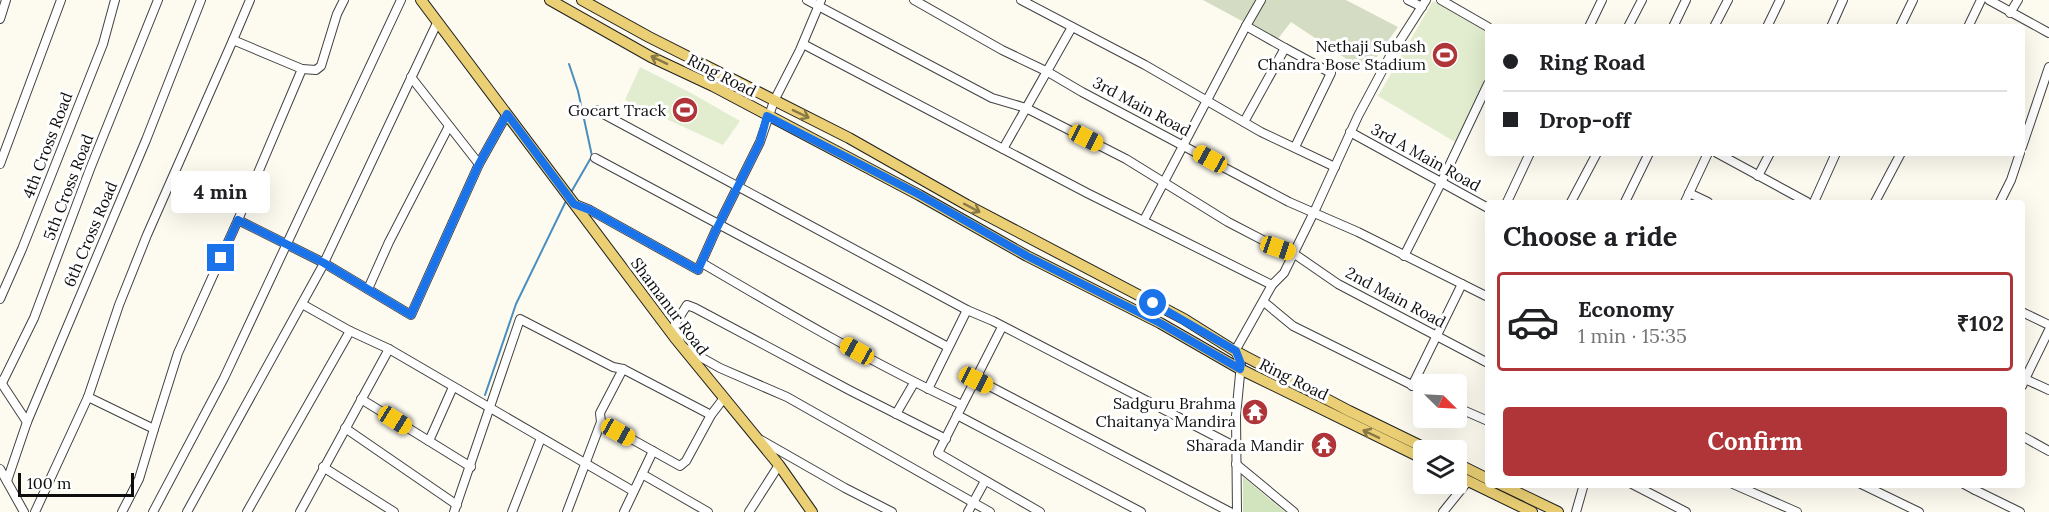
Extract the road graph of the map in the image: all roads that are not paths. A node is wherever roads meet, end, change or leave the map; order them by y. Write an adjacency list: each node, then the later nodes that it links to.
1 (6, 0): 32 (street)
2 (61, 0): 78 (street)
3 (115, 0): 110 (street, 4th Cross Road)
4 (158, 0): 129 (street, 5th Cross Road)
5 (201, 0): 146 (street, 6th Cross Road)
6 (250, 0): 46 (street)
7 (344, 0): 50 (street)
8 (400, 0): 101 (street)
9 (421, 0): 33 (main road, Shamanur Road)
10 (550, 0): 60 (main road, Ring Road, one-way to 10)
11 (582, 0): 55 (main road, Ring Road)
12 (807, 0): 28 (street, 2nd Main Road)
13 (914, 0): 51 (street, 3rd Main Road)
14 (1021, 0): 29 (street)
15 (1261, 0): 43 (street)
16 (1408, 0): 30 (street)
17 (1441, 0): 42 (street)
18 (1602, 0): 34 (street)
19 (1642, 0): 35 (street)
20 (1686, 0): 36 (street)
21 (1728, 0): 37 (street)
22 (1780, 0): 38 (street)
23 (1843, 0): 39 (street)
24 (1913, 0): 40 (street)
25 (1981, 0): 41 (street)
26 (1989, 0): 31 (street)
27 (2018, 0): 31 (street)
28 (820, 3): 47 (street); 57 (street, 2nd Main Road)
29 (1035, 3): 44 (street)
30 (1424, 4): 63 (street)
31 (2010, 13): 45 (street)
32 (0, 19)
33 (436, 23): 52 (street); 59 (main road, Shamanur Road)
34 (1590, 24)
35 (1630, 24)
36 (1674, 24)
37 (1716, 24)
38 (1768, 24)
39 (1832, 24)
40 (1901, 24)
41 (1969, 24)
42 (1485, 25)
43 (1246, 26): 48 (street); 56 (street)
44 (1072, 27): 51 (street); 56 (street)
45 (2049, 33)
46 (233, 40): 50 (street); 136 (street)
47 (803, 44): 55 (street); 67 (street)
48 (1286, 48): 61 (street); 66 (street)
49 (2049, 67): 53 (street)
50 (302, 69): 98 (street)
51 (1048, 72): 57 (street); 65 (street, 3rd Main Road)
52 (411, 77): 62 (street); 104 (street)
53 (2046, 88): 64 (street)
54 (1485, 90): 83 (street)
55 (774, 100): 60 (street); 123 (main road, Ring Road, one-way to 123)
56 (1208, 101): 61 (street); 65 (street)
57 (1026, 108): 67 (street); 82 (street, 2nd Main Road)
58 (596, 110): 84 (street)
59 (507, 114): 79 (street); 86 (main road, Shamanur Road)
60 (767, 116): 84 (street); 126 (main road, Ring Road)
61 (1244, 122): 66 (street)
62 (449, 126): 79 (street); 108 (street)
63 (1350, 132): 80 (street); 83 (street, 3rd A Main Road)
64 (2025, 140)
65 (1184, 145): 82 (street); 97 (street, 3rd Main Road)
66 (1295, 147): 80 (street)
67 (1003, 150): 99 (street)
68 (1529, 156): 87 (street)
69 (1595, 156): 88 (street)
70 (1648, 156): 89 (street)
71 (1707, 156): 85 (street)
72 (1722, 156): 81 (street)
73 (1768, 156): 81 (street)
74 (1835, 156): 93 (street)
75 (1899, 156): 94 (street)
76 (2019, 156): 95 (street)
77 (595, 158): 100 (street)
78 (0, 164)
79 (479, 164): 108 (street)
80 (1335, 167): 97 (street)
81 (1758, 176): 92 (street)
82 (1165, 182): 99 (street); 102 (street, 2nd Main Road)
83 (1442, 183): 96 (street, 3rd A Main Road); 103 (street)
84 (737, 187): 100 (street); 113 (street)
85 (1689, 193): 90 (street); 91 (street)
86 (571, 199): 105 (street); 120 (main road, Shamanur Road)
87 (1509, 200)
88 (1572, 200)
89 (1626, 200)
90 (1686, 200)
91 (1704, 200)
92 (1803, 200)
93 (1815, 200)
94 (1876, 200)
95 (2001, 200)
96 (1485, 206)
97 (1314, 212): 102 (street); 103 (street, 3rd Main Road)
98 (238, 220): 101 (street); 149 (street)
99 (1144, 220): 107 (street)
100 (719, 224): 105 (street); 121 (street)
101 (287, 245): 104 (street); 184 (street)
102 (1293, 253): 107 (street); 119 (street, 2nd Main Road)
103 (1404, 256): 106 (street, 3rd Main Road)
104 (324, 263): 108 (street); 112 (street)
105 (702, 263): 131 (street)
106 (1462, 284): 109 (street, 3rd Main Road); 119 (street)
107 (1272, 285): 111 (street)
108 (368, 289)
109 (1485, 296)
110 (0, 300)
111 (1264, 302): 123 (street); 132 (street)
112 (302, 304): 118 (street); 185 (street)
113 (967, 310): 116 (street); 121 (street)
114 (2025, 313): 115 (street)
115 (2049, 325)
116 (1002, 327): 127 (street); 156 (street)
117 (2049, 330): 128 (street)
118 (350, 331): 122 (street); 186 (street)
119 (1438, 336): 124 (street, 2nd Main Road); 132 (street)
120 (681, 346): 137 (main road, Shamanur Road); 142 (street); 179 (street)
121 (948, 347): 134 (street)
122 (389, 349): 133 (street); 138 (street)
123 (1236, 351): 126 (street); 155 (main road, Ring Road)
124 (1485, 361)
125 (623, 369): 140 (street); 143 (street); 147 (street)
126 (1240, 369): 156 (street); 159 (main road, Ring Road, one-way to 126)
127 (976, 380): 139 (street); 200 (street)
128 (2025, 380)
129 (1, 382): 146 (street)
130 (2025, 382): 135 (street)
131 (914, 383): 134 (street); 142 (street)
132 (1412, 386)
133 (453, 387): 140 (street); 154 (street)
134 (928, 389): 139 (street)
135 (2049, 390)
136 (88, 397): 149 (street); 182 (street)
137 (724, 398): 143 (street); 150 (main road, Shamanur Road)
138 (361, 399): 148 (street); 154 (street)
139 (962, 405): 144 (street)
140 (490, 408): 151 (street); 164 (street)
141 (1467, 412): 145 (street)
142 (897, 414): 153 (street)
143 (711, 415): 157 (street)
144 (957, 415): 153 (street); 199 (street)
145 (1485, 420)
146 (27, 422): 169 (street, 6th Cross Road)
147 (601, 422): 157 (street); 160 (street)
148 (345, 428): 163 (street); 180 (street)
149 (154, 429): 183 (street)
150 (754, 436): 162 (main road, Shamanur Road); 195 (street)
151 (541, 438): 160 (street); 189 (street)
152 (2025, 438): 158 (street)
153 (946, 439): 170 (street)
154 (429, 441): 164 (street)
155 (1413, 442)
156 (1236, 447): 161 (street)
157 (653, 451): 167 (street)
158 (2049, 451)
159 (1413, 454)
160 (586, 464): 178 (street); 190 (street)
161 (1236, 464): 201 (street); 202 (street)
162 (779, 465): 193 (street); 194 (main road, Shamanur Road)
163 (323, 467): 187 (street); 188 (street)
164 (471, 467): 180 (street)
165 (0, 469): 169 (street)
166 (1467, 469): 168 (main road)
167 (642, 474): 178 (street); 192 (street)
168 (1485, 478)
169 (7, 481): 181 (street)
170 (985, 481): 179 (street); 198 (street)
171 (1468, 481): 203 (street); 204 (main road)
172 (1508, 488): 205 (main road)
173 (1583, 488): 206 (street)
174 (1640, 488): 207 (street)
175 (1742, 488): 208 (street)
176 (1869, 488): 209 (street)
177 (1978, 488): 210 (street)
178 (633, 491): 191 (street)
179 (973, 502): 196 (street); 197 (street)
180 (456, 509)
181 (20, 510)
182 (35, 512)
183 (122, 512)
184 (153, 512)
185 (187, 512)
186 (248, 512)
187 (301, 512)
188 (394, 512)
189 (513, 512)
190 (567, 512)
191 (624, 512)
192 (708, 512)
193 (749, 512)
194 (812, 512)
195 (892, 512)
196 (968, 512)
197 (990, 512)
198 (1040, 512)
199 (1141, 512)
200 (1230, 512)
201 (1237, 512)
202 (1294, 512)
203 (1443, 512)
204 (1532, 512)
205 (1558, 512)
206 (1576, 512)
207 (1686, 512)
208 (1797, 512)
209 (1919, 512)
210 (2020, 512)

